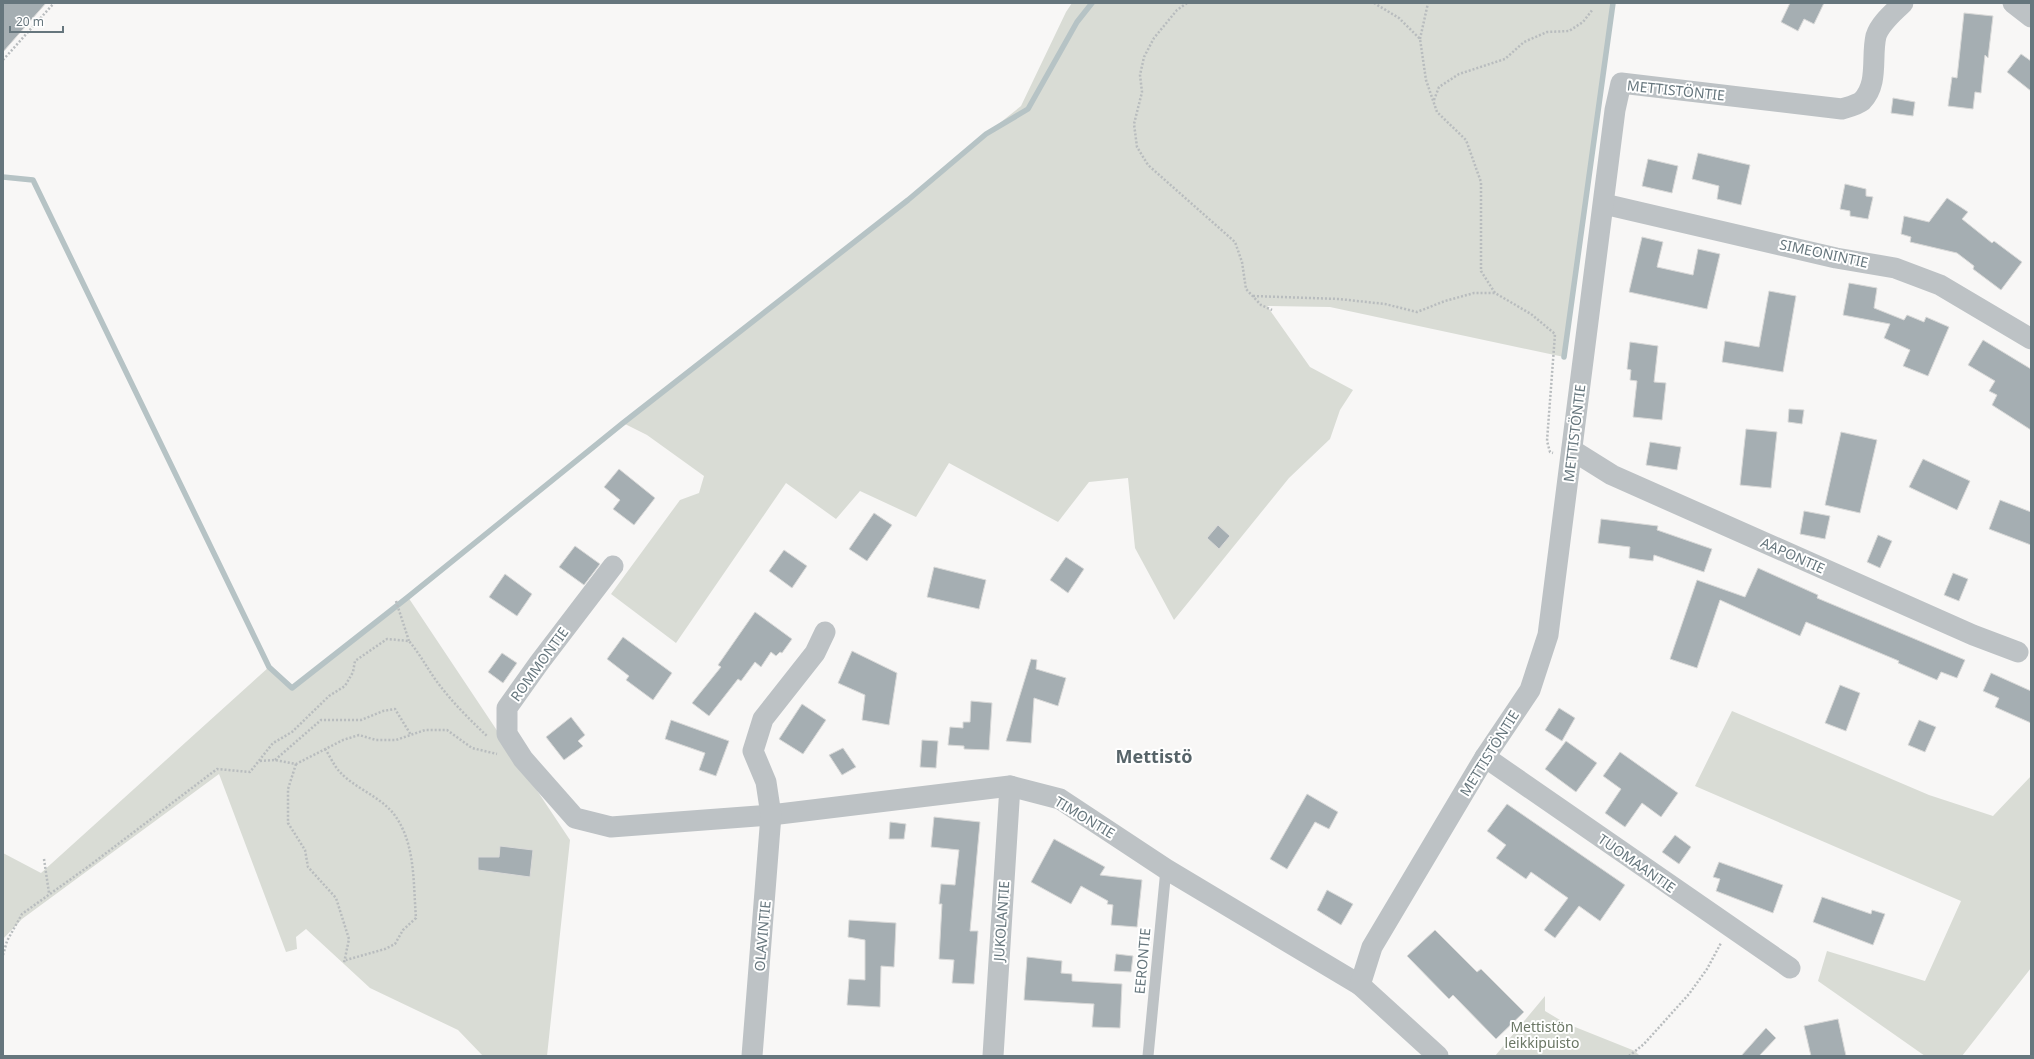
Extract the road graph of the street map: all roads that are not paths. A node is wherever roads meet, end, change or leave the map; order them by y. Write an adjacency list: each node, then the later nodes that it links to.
1 (1903, 3): 4 (street, METTISTÖNTIE)
2 (2013, 3): 3 (street)
3 (2031, 17)
4 (1604, 204): 5 (street, SIMEONINTIE); 6 (street, METTISTÖNTIE)
5 (2031, 339)
6 (1571, 454): 9 (street, AAPONTIE); 10 (street, METTISTÖNTIE)
7 (613, 566): 12 (street, ROMMONTIE)
8 (825, 632): 12 (street, OLAVINTIE)
9 (2018, 652)
10 (1485, 758): 14 (street, TUOMAANTIE); 15 (street, METTISTÖNTIE)
11 (1010, 786): 12 (street, TIMONTIE); 13 (street, TIMONTIE); 17 (street, JUKOLANTIE)
12 (771, 815): 16 (street, OLAVINTIE)
13 (1166, 869): 15 (street, TIMONTIE); 18 (lane, EERONTIE)
14 (1790, 968)
15 (1360, 985): 19 (street)
16 (752, 1056)
17 (993, 1056)
18 (1148, 1056)
19 (1438, 1056)

